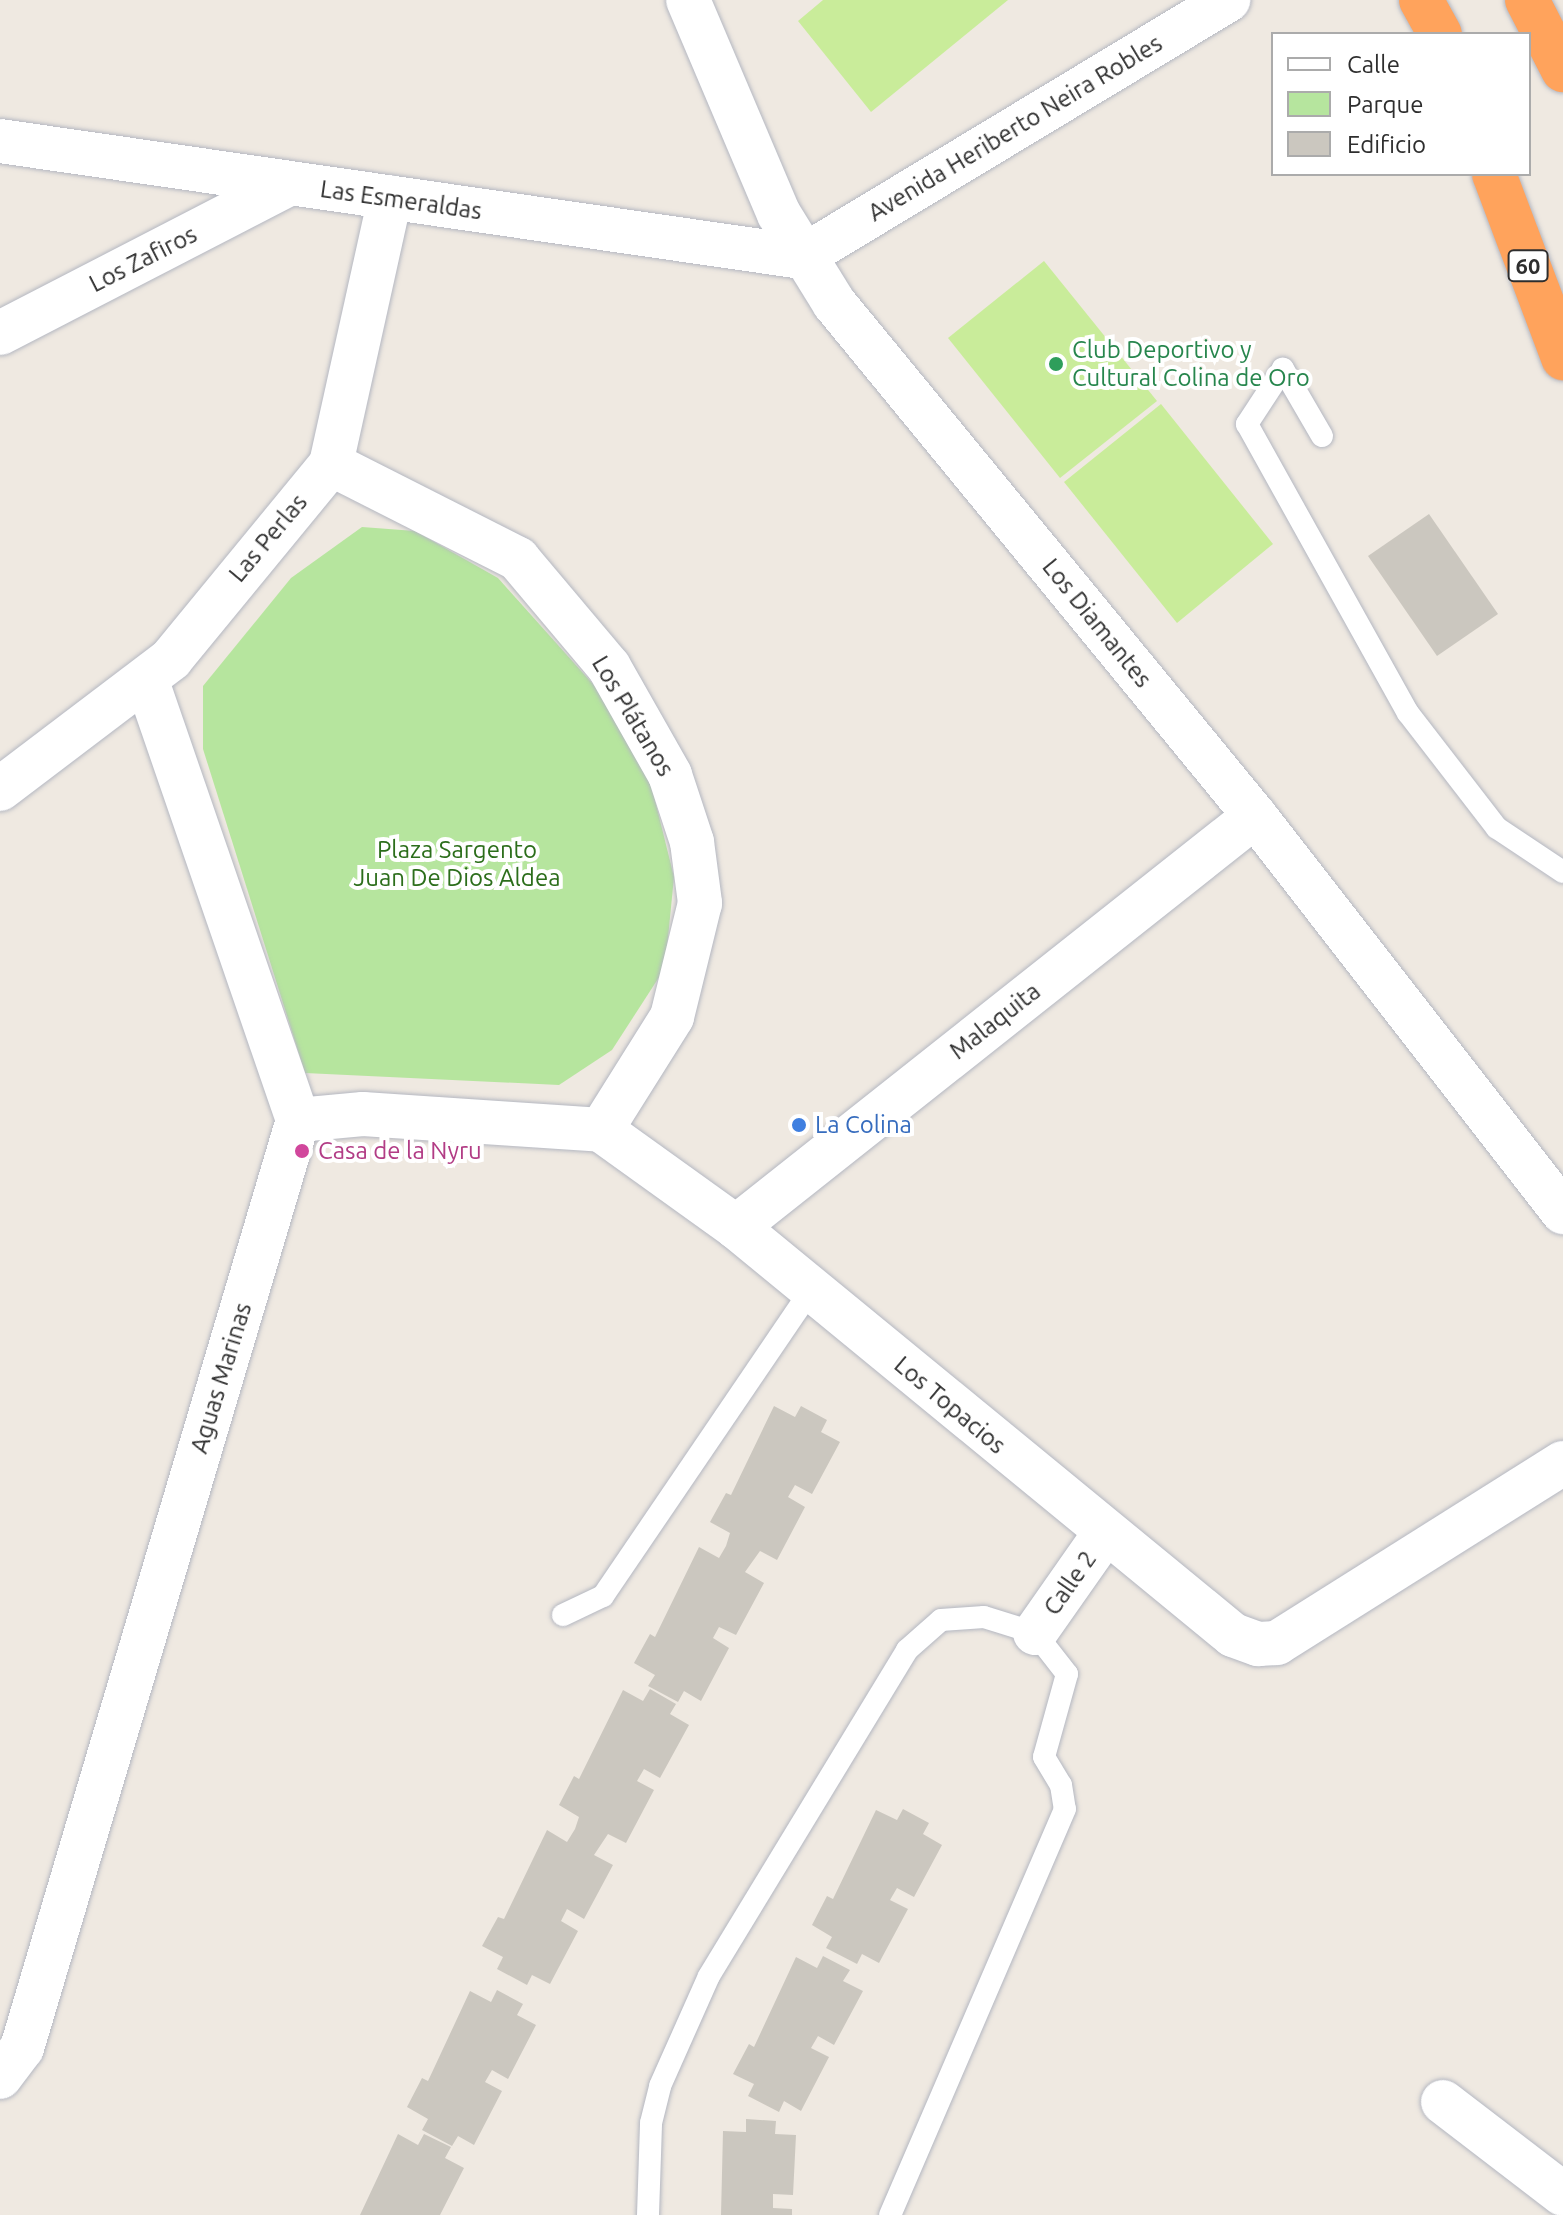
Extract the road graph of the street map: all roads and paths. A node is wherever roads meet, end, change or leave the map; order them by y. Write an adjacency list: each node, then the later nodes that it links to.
1 (688, 0): 14 (street, Los Diamantes)
2 (1228, 0): 14 (street, Avenida Heriberto Neira Robles)
3 (1421, 0): 7 (highway)
4 (1527, 0): 8 (highway)
5 (1545, 0): 6 (highway)
6 (1563, 30)
7 (1439, 32)
8 (1563, 70)
9 (0, 141): 12 (street, Las Esmeraldas)
10 (1495, 176): 17 (highway, 60)
11 (1513, 176): 15 (highway, 60)
12 (287, 185): 13 (street, Las Esmeraldas); 16 (street, Los Zafiros)
13 (390, 197): 14 (street, Las Esmeraldas); 19 (street, Las Perlas)
14 (802, 257): 22 (street, Los Diamantes)
15 (1563, 273)
16 (0, 333)
17 (1563, 358)
18 (1322, 436): 23 (lane)
19 (331, 464): 20 (street, Las Perlas); 25 (street, Los Plátanos)
20 (147, 682): 21 (street, Las Perlas); 24 (street)
21 (0, 789)
22 (1255, 816): 26 (street, Los Diamantes); 27 (street, Malaquita)
23 (1563, 872)
24 (298, 1120): 25 (street); 33 (street, Aguas Marinas)
25 (601, 1130): 27 (street, Los Topacios)
26 (1563, 1212)
27 (736, 1227): 28 (street, Los Topacios)
28 (811, 1290): 30 (street, Los Topacios); 31 (lane)
29 (1563, 1463): 30 (street, Los Topacios)
30 (1105, 1533): 32 (street, Calle 2)
31 (563, 1615)
32 (1035, 1633): 36 (lane); 37 (lane)
33 (1, 2076)
34 (1443, 2102): 35 (street)
35 (1563, 2194)
36 (648, 2215)
37 (890, 2215)

